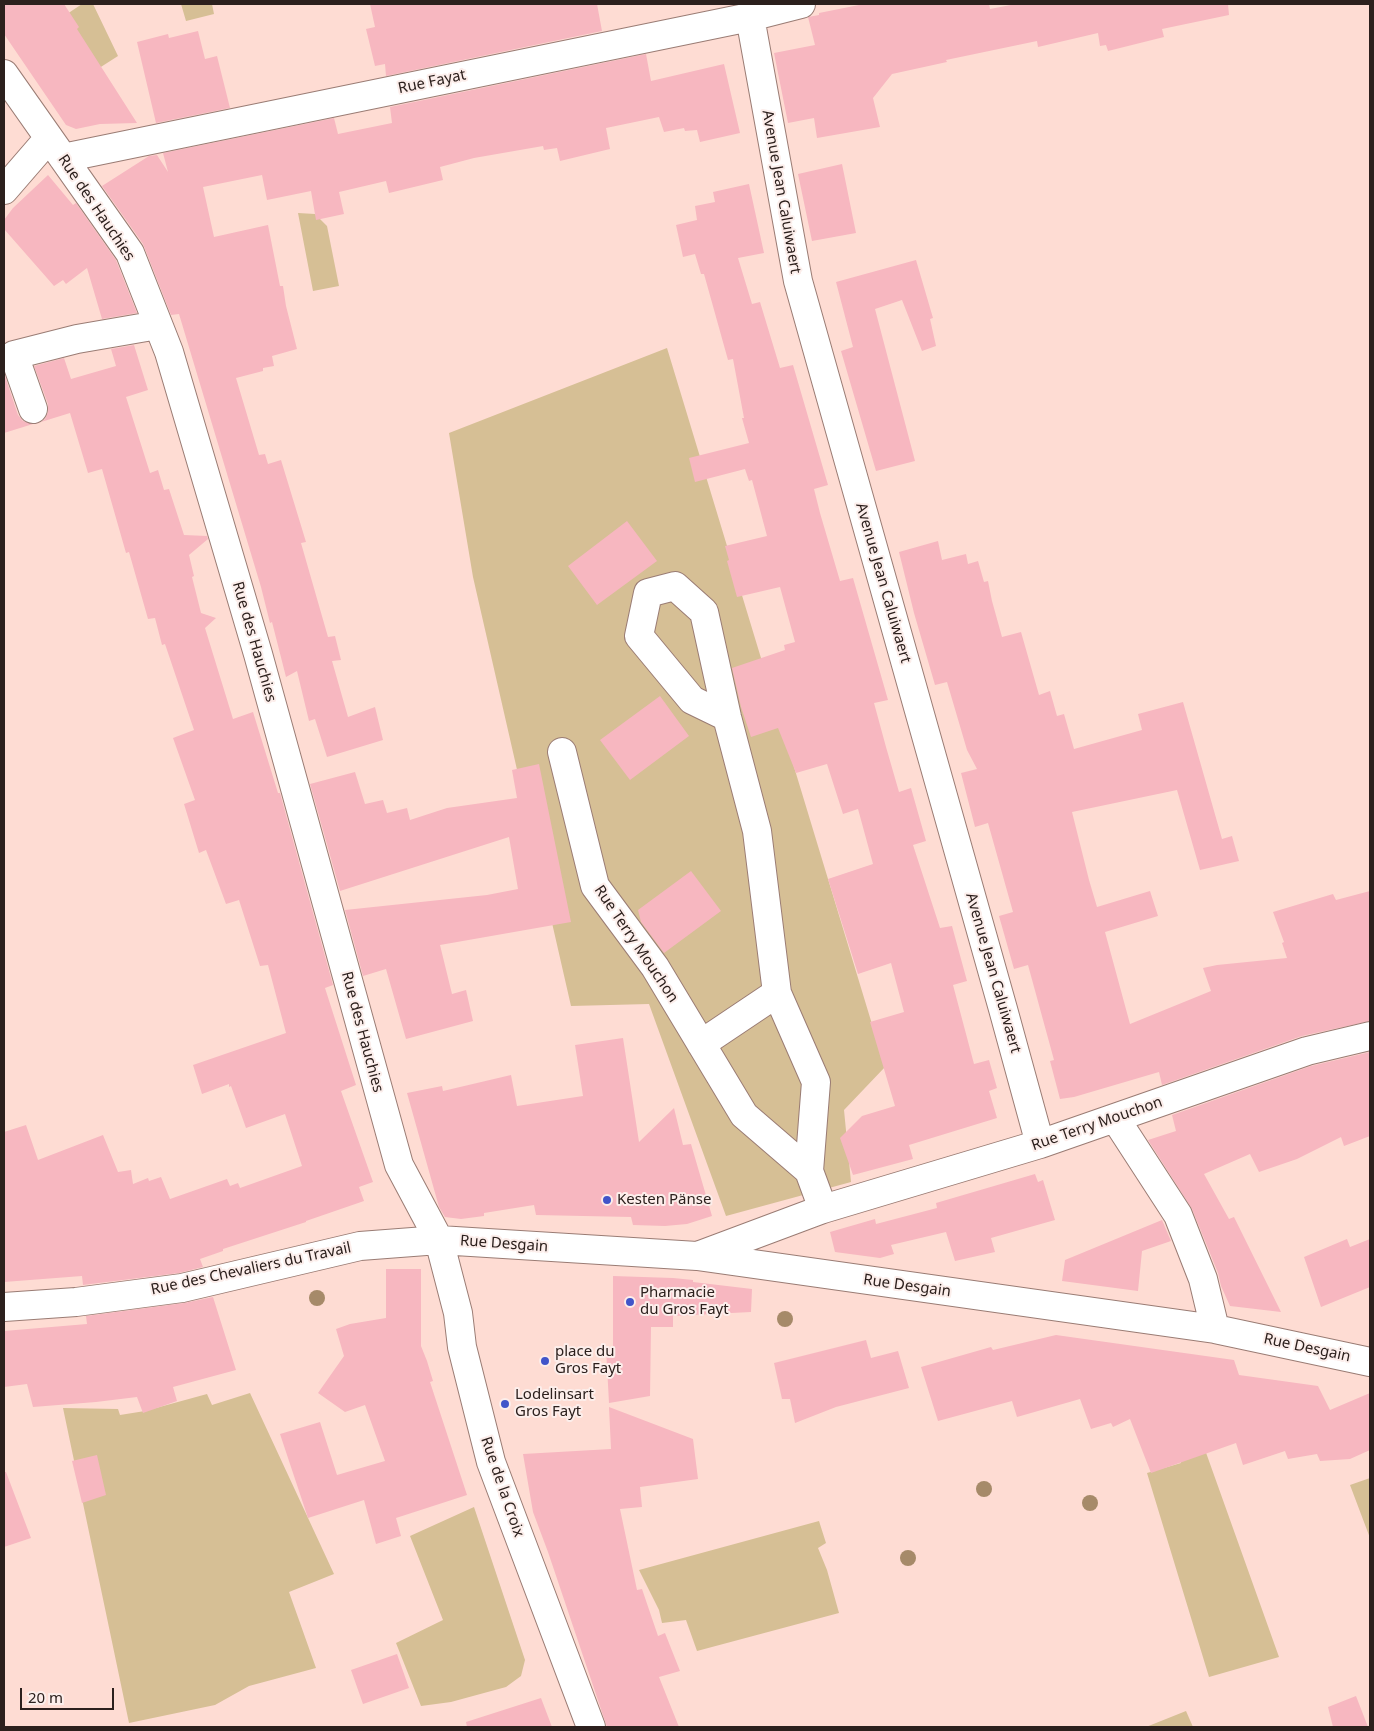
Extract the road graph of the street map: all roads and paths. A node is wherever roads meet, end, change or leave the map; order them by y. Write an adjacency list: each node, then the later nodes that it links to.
1 (801, 4): 2 (street, Rue Fayat)
2 (750, 17): 4 (street, Rue Fayat); 14 (street, Avenue Jean Caluiwaert)
3 (4, 74): 4 (street, Rue des Hauchies)
4 (56, 148): 5 (street); 6 (street, Rue des Hauchies)
5 (4, 190)
6 (158, 325): 7 (street); 17 (street, Rue des Hauchies)
7 (32, 409)
8 (727, 716): 10 (street, Rue Terry Mouchon)
9 (562, 752): 12 (street, Rue Terry Mouchon)
10 (778, 993): 12 (street); 15 (street, Rue Terry Mouchon)
11 (1370, 1036): 13 (street, Rue Terry Mouchon)
12 (702, 1044): 15 (street, Rue Terry Mouchon)
13 (1115, 1118): 14 (street, Rue Terry Mouchon); 20 (street)
14 (1040, 1144): 16 (street, Rue Terry Mouchon)
15 (809, 1171): 16 (street, Rue Terry Mouchon)
16 (823, 1209): 18 (street, Rue Terry Mouchon)
17 (439, 1240): 18 (street, Rue Desgain); 19 (street, Rue des Chevaliers du Travail); 22 (street, Rue de la Croix)
18 (697, 1256): 20 (street, Rue Desgain)
19 (4, 1307)
20 (1215, 1329): 21 (street, Rue Desgain)
21 (1370, 1362)
22 (591, 1727)

